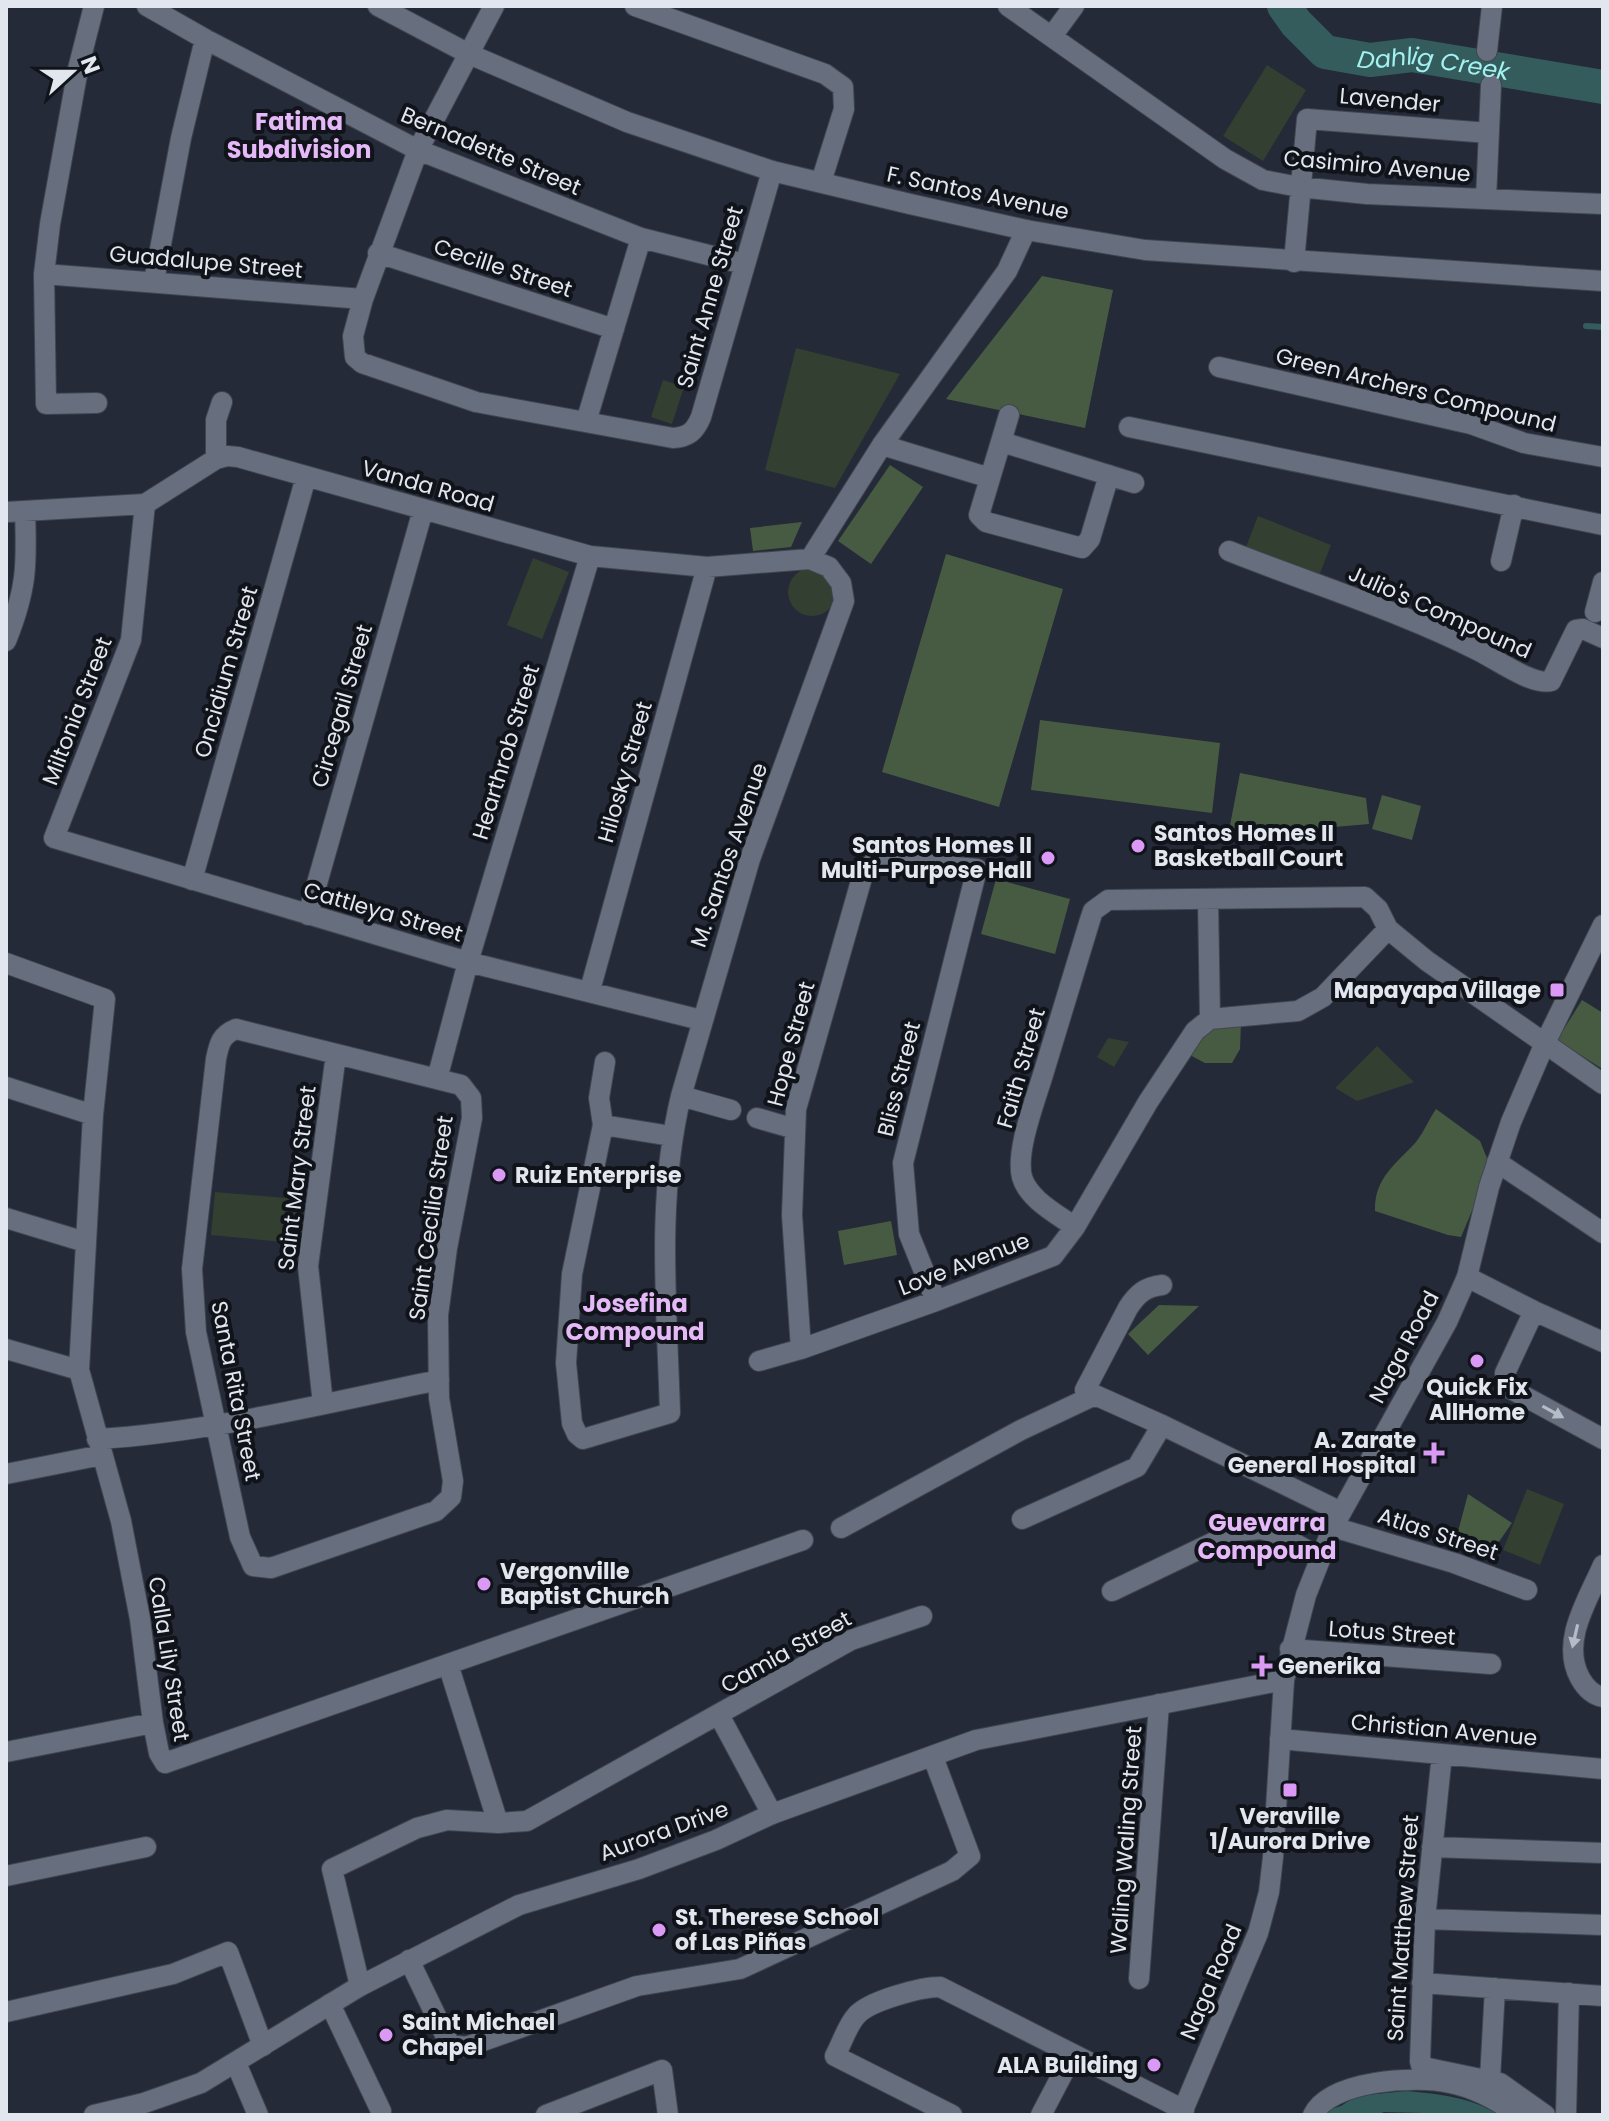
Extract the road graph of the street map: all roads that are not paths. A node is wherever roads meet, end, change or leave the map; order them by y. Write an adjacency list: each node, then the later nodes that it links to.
1 (94, 6): 26 (street)
2 (147, 6): 10 (street, Bernadette Street)
3 (378, 6): 12 (street, F. Santos Avenue)
4 (494, 6): 12 (street)
5 (635, 6): 17 (street)
6 (1008, 6): 9 (street, Casimiro Avenue)
7 (1074, 6): 9 (street)
8 (1492, 6): 11 (street)
9 (1052, 36): 18 (street, Casimiro Avenue)
10 (205, 39): 15 (street, Bernadette Street); 27 (street)
11 (1487, 51)
12 (469, 54): 15 (street); 16 (street, F. Santos Avenue)
13 (1491, 85): 14 (street)
14 (1489, 133): 18 (street, Lavender); 19 (street)
15 (418, 150): 22 (street, Bernadette Street); 23 (street)
16 (772, 171): 17 (street, F. Santos Avenue); 25 (street, Saint Anne Street)
17 (821, 182): 21 (street, F. Santos Avenue)
18 (1299, 187): 19 (street, Casimiro Avenue); 24 (street)
19 (1486, 199): 20 (street, Casimiro Avenue)
20 (1603, 204)
21 (1026, 230): 24 (street, F. Santos Avenue); 38 (street)
22 (641, 238): 25 (street, Bernadette Street); 30 (street)
23 (378, 253): 29 (street); 30 (street, Cecille Street)
24 (1294, 262): 28 (street, F. Santos Avenue)
25 (744, 264): 35 (street, Saint Anne Street)
26 (44, 274): 27 (street, Guadalupe Street); 33 (street)
27 (154, 281): 29 (street, Guadalupe Street)
28 (1603, 281)
29 (363, 299): 35 (street)
30 (614, 329): 35 (street)
31 (1219, 367): 39 (street, Green Archers Compound)
32 (222, 402): 40 (street)
33 (97, 403)
34 (1009, 415): 37 (street)
35 (586, 422)
36 (1129, 427): 46 (street)
37 (1002, 442): 41 (street); 43 (street)
38 (882, 445): 43 (street); 52 (street)
39 (1603, 457)
40 (216, 459): 42 (street, Vanda Road); 45 (street)
41 (1109, 475): 43 (street); 44 (street)
42 (306, 477): 47 (street, Vanda Road); 61 (street, Oncidium Street)
43 (990, 478)
44 (1134, 483)
45 (145, 504): 48 (street); 59 (street, Miltonia Street)
46 (1514, 505): 49 (street); 53 (street)
47 (423, 510): 51 (street, Vanda Road); 63 (street, Circegail Street)
48 (15, 512): 58 (street)
49 (1603, 525)
50 (1229, 551): 57 (street, Julio's Compound)
51 (590, 556): 54 (street, Vanda Road); 66 (street, Hearthrob Street)
52 (810, 559): 54 (street, Vanda Road); 70 (street, M. Santos Avenue)
53 (1501, 561)
54 (707, 567): 68 (street, Hilosky Street)
55 (1603, 582): 56 (street)
56 (1595, 612)
57 (1603, 638)
58 (6, 641)
59 (54, 838): 61 (street, Cattleya Street)
60 (881, 860): 82 (street, Hope Street); 91 (street, Bliss Street)
61 (192, 880): 63 (street, Cattleya Street)
62 (1208, 899): 65 (street); 69 (street); 86 (street, Faith Street)
63 (308, 915): 66 (street, Cattleya Street)
64 (1603, 925): 71 (street, Naga Road)
65 (1388, 929): 69 (street); 71 (street)
66 (468, 962): 68 (street, Cattleya Street); 74 (street)
67 (6, 963): 79 (street, Calla Lily Street)
68 (590, 990): 70 (street, Cattleya Street)
69 (1210, 1019): 86 (street, Love Avenue)
70 (701, 1020): 77 (street, M. Santos Avenue)
71 (1545, 1043): 75 (street); 84 (street, Naga Road)
72 (336, 1054): 74 (street); 100 (street, Saint Mary Street); 101 (street, Santa Rita Street)
73 (605, 1062): 81 (street)
74 (437, 1079): 98 (street, Saint Cecilia Street)
75 (1603, 1084)
76 (6, 1087): 79 (street)
77 (681, 1096): 78 (street); 83 (street, M. Santos Avenue)
78 (731, 1110)
79 (93, 1115): 88 (street, Calla Lily Street)
80 (757, 1118): 82 (street)
81 (603, 1125): 83 (street); 83 (street, M. Santos Avenue)
82 (795, 1129): 95 (street, Hope Street)
83 (671, 1136)
84 (1497, 1162): 87 (street); 89 (street, Naga Road)
85 (6, 1218): 88 (street)
86 (1075, 1227): 91 (street, Love Avenue)
87 (1603, 1233)
88 (85, 1242): 97 (street, Calla Lily Street)
89 (1467, 1277): 92 (street); 107 (street, Naga Road)
90 (1162, 1285): 99 (street)
91 (936, 1301): 95 (street, Love Avenue)
92 (1534, 1311): 93 (street); 103 (street, one-way to 103)
93 (1603, 1342)
94 (6, 1349): 97 (street)
95 (801, 1349): 96 (street, Love Avenue)
96 (759, 1361)
97 (79, 1370): 104 (street, Calla Lily Street)
98 (439, 1380): 100 (street); 112 (street, Saint Cecilia Street)
99 (1095, 1395): 102 (street, Atlas Street); 108 (street)
100 (323, 1404): 101 (street)
101 (217, 1425): 104 (street); 112 (street, Santa Rita Street)
102 (1162, 1425): 106 (street); 107 (street, Atlas Street)
103 (1603, 1439)
104 (100, 1447): 105 (street); 123 (street, Calla Lily Street)
105 (6, 1474)
106 (1022, 1519)
107 (1337, 1520): 110 (street, Naga Road); 113 (street, Atlas Street)
108 (841, 1528)
109 (803, 1540): 117 (street, Calla Lily Street)
110 (1319, 1557): 114 (street); 116 (street, Naga Road)
111 (1603, 1565): 120 (street, one-way to 120)
112 (253, 1566)
113 (1527, 1590)
114 (1112, 1591)
115 (922, 1616): 122 (street, Camia Street)
116 (1290, 1649): 118 (street, Lotus Street); 119 (street, Naga Road)
117 (448, 1664): 123 (street, Calla Lily Street); 130 (street)
118 (1491, 1664)
119 (1284, 1680): 121 (street, Aurora Drive); 124 (street, Naga Road)
120 (1603, 1697)
121 (1159, 1704): 127 (street, Aurora Drive); 138 (street, Waling Waling Street)
122 (719, 1715): 129 (street); 130 (street, Camia Street)
123 (153, 1723): 125 (street)
124 (1280, 1739): 126 (street, Christian Avenue); 152 (street, Naga Road)
125 (6, 1752)
126 (1442, 1754): 128 (street, Christian Avenue); 132 (street, Saint Matthew Street)
127 (933, 1757): 129 (street, Aurora Drive); 137 (street)
128 (1603, 1769)
129 (772, 1814): 137 (street, Aurora Drive)
130 (498, 1823): 140 (street, Camia Street)
131 (146, 1847): 134 (street)
132 (1432, 1847): 133 (street); 135 (street, Saint Matthew Street)
133 (1603, 1853)
134 (6, 1876)
135 (1425, 1919): 136 (street); 139 (street, Saint Matthew Street)
136 (1603, 1925)
137 (409, 1960): 140 (street, Aurora Drive)
138 (1139, 1979)
139 (1422, 1983): 141 (street); 149 (street, Saint Matthew Street)
140 (360, 1986): 144 (street, Aurora Drive)
141 (1495, 1988): 142 (street); 149 (street)
142 (1569, 1993): 143 (street); 162 (street)
143 (1603, 1996)
144 (330, 2004): 146 (street, Aurora Drive); 151 (street)
145 (6, 2012): 146 (street)
146 (263, 2046): 148 (street, Aurora Drive)
147 (1073, 2054): 152 (street); 157 (street); 158 (street)
148 (236, 2063): 150 (street, Aurora Drive); 154 (street)
149 (1490, 2079): 161 (street, Saint Matthew Street)
150 (146, 2109): 153 (street, Aurora Drive)
151 (381, 2111)
152 (1182, 2112)
153 (94, 2115)
154 (258, 2115)
155 (546, 2115): 156 (street)
156 (668, 2115)
157 (952, 2115)
158 (1041, 2115)
159 (1313, 2115): 160 (street)
160 (1517, 2115)
161 (1545, 2115)
162 (1566, 2115)

